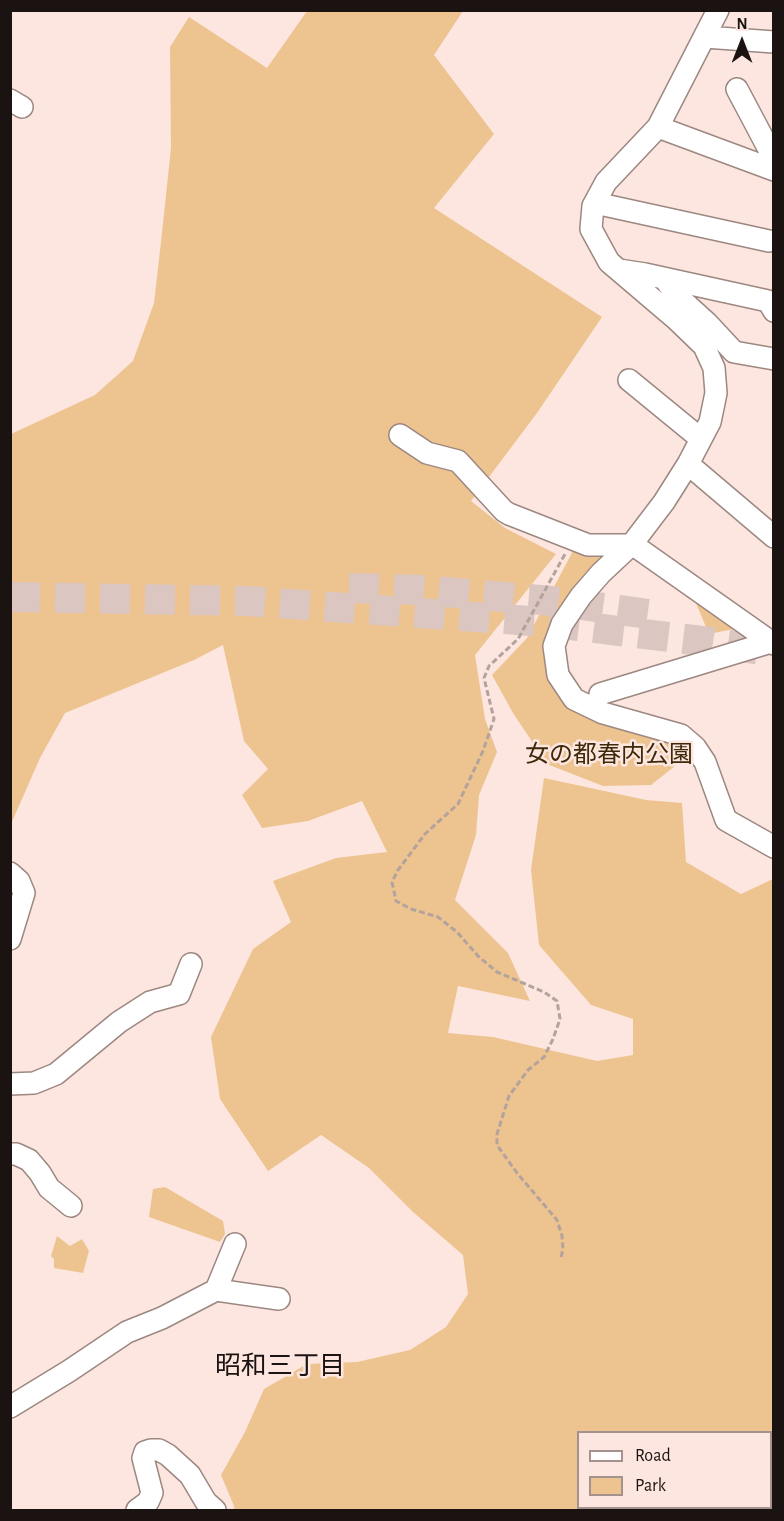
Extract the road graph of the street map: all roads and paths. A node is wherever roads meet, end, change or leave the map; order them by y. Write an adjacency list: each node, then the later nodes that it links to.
1 (717, 10): 2 (street)
2 (705, 38): 3 (street); 5 (street)
3 (774, 42)
4 (737, 88): 6 (street)
5 (658, 127): 7 (street); 8 (street)
6 (774, 159)
7 (774, 170)
8 (595, 203): 9 (street); 10 (street)
9 (769, 241)
10 (619, 270): 11 (street); 16 (street)
11 (665, 279): 12 (street); 13 (street)
12 (774, 311)
13 (774, 359)
14 (628, 380): 16 (street)
15 (400, 435): 19 (street)
16 (701, 439): 17 (street)
17 (688, 464): 18 (street); 20 (street)
18 (774, 537)
19 (574, 539): 20 (street); 31 (path)
20 (631, 544): 21 (street); 23 (street)
21 (772, 643): 22 (street)
22 (600, 694)
23 (774, 847)
24 (10, 873): 25 (street)
25 (10, 939)
26 (191, 964): 27 (street)
27 (10, 1084)
28 (10, 1154): 29 (street)
29 (71, 1206)
30 (235, 1244): 32 (street)
31 (561, 1257)
32 (216, 1290): 33 (street); 34 (street)
33 (279, 1299)
34 (10, 1407)
35 (136, 1510): 36 (street)
36 (215, 1510)

